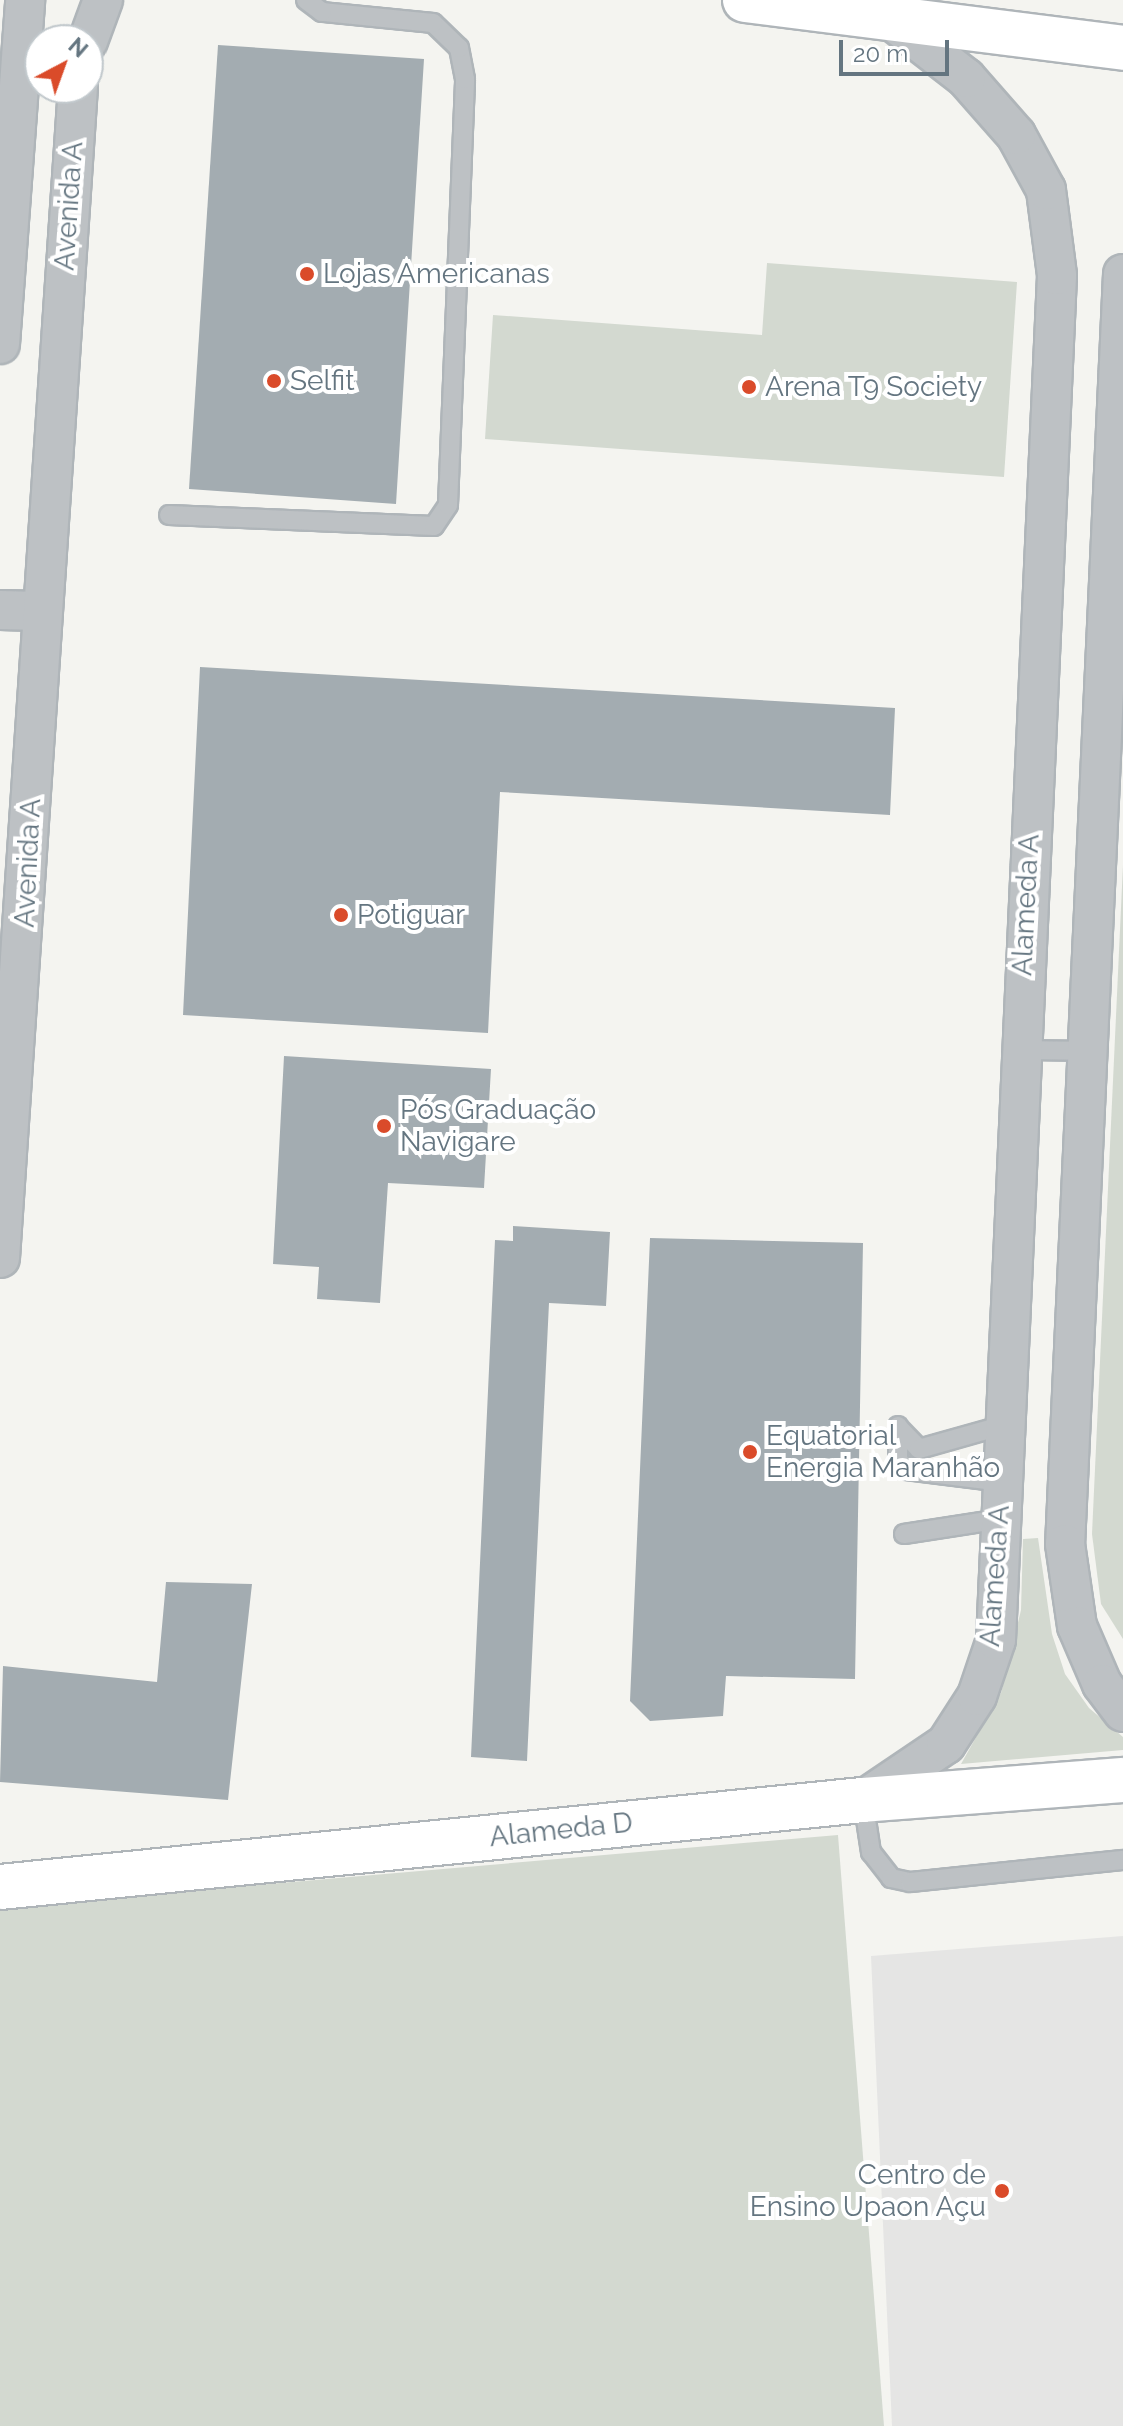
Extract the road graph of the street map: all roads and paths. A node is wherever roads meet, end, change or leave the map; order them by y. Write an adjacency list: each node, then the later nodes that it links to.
1 (25, 0): 10 (street, Avenida A)
2 (103, 0): 6 (street)
3 (306, 0): 11 (lane)
4 (745, 0): 5 (street)
5 (890, 19): 7 (street); 14 (street, Alameda A)
6 (94, 24)
7 (1123, 48)
8 (77, 104): 13 (street, Avenida A)
9 (1123, 274): 15 (street)
10 (0, 344)
11 (169, 515)
12 (0, 610): 13 (street)
13 (40, 611): 16 (street, Avenida A)
14 (1019, 1050): 15 (lane); 17 (street, Alameda A)
15 (1088, 1051): 21 (street)
16 (0, 1258)
17 (1004, 1425): 18 (street, Alameda A); 18 (lane)
18 (1002, 1482): 19 (street, Alameda A)
19 (1001, 1519): 20 (lane); 23 (street, Alameda A)
20 (904, 1534)
21 (1123, 1712)
22 (1123, 1780): 23 (street, Alameda D)
23 (863, 1800): 24 (lane); 25 (street, Alameda D)
24 (1123, 1860)
25 (11, 1878)

